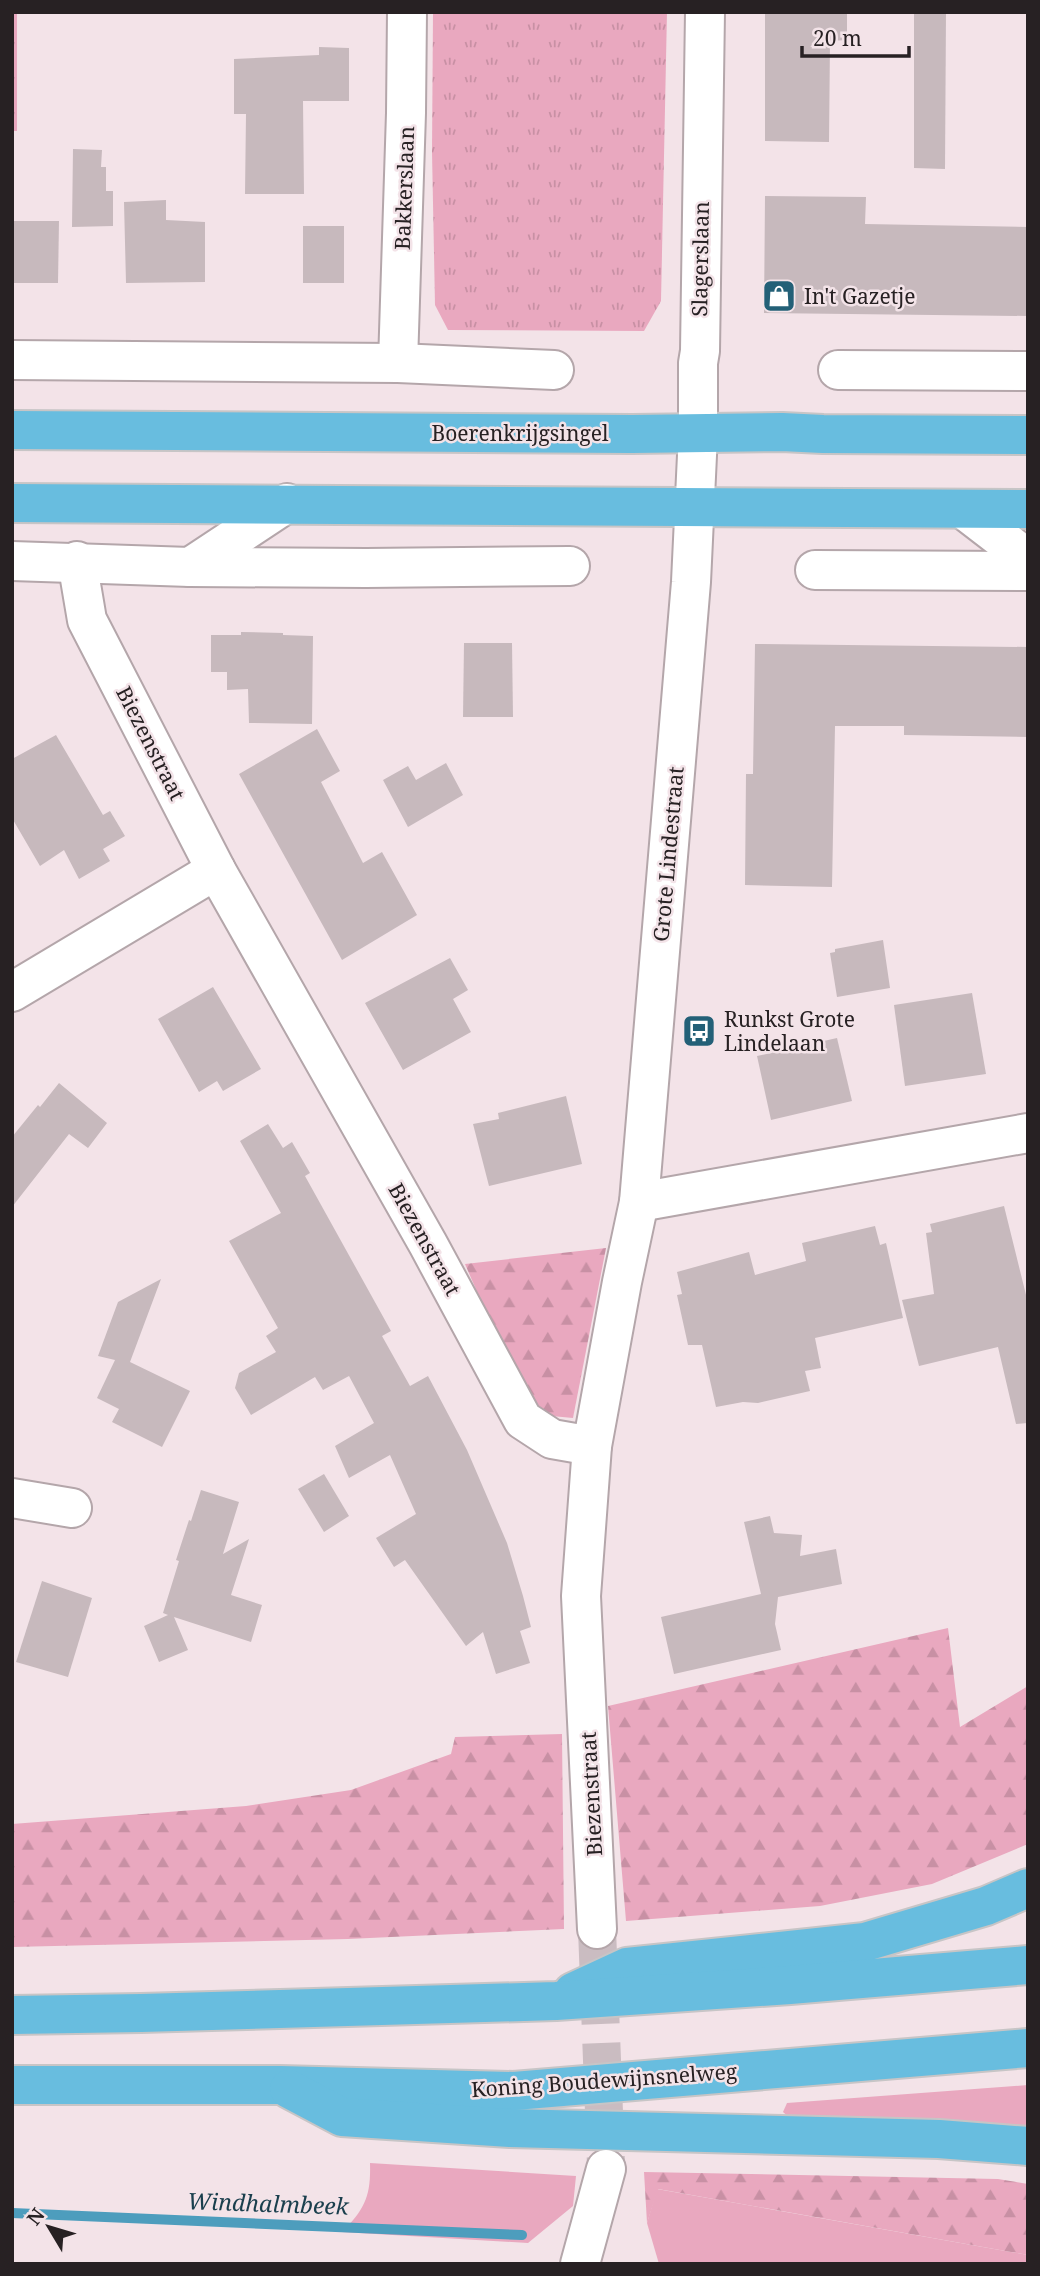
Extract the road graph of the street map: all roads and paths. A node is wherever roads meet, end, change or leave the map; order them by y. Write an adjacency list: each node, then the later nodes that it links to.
1 (407, 12): 4 (street, Bakkerslaan)
2 (705, 12): 9 (street, Slagerslaan)
3 (12, 360): 4 (street)
4 (398, 363): 5 (street)
5 (554, 370)
6 (838, 370): 7 (street)
7 (1028, 371)
8 (12, 430): 9 (highway, Boerenkrijgsingel)
9 (698, 434): 10 (highway, Boerenkrijgsingel); 13 (street, Slagerslaan)
10 (1028, 435)
11 (12, 502): 12 (highway)
12 (287, 503): 13 (highway); 20 (street)
13 (695, 506): 14 (highway); 26 (street, Grote Lindestraat)
14 (964, 509): 15 (highway); 16 (street)
15 (1028, 509)
16 (1028, 559)
17 (12, 561): 18 (street)
18 (77, 561): 20 (street); 23 (street, Biezenstraat)
19 (570, 566): 20 (street)
20 (190, 567)
21 (815, 570): 22 (street)
22 (1028, 571)
23 (216, 870): 24 (street); 27 (street, Biezenstraat)
24 (12, 992)
25 (1028, 1133): 26 (street)
26 (639, 1202): 27 (street, Grote Lindestraat)
27 (592, 1446): 31 (street, Biezenstraat)
28 (12, 1498): 29 (street)
29 (72, 1507)
30 (1028, 1888): 33 (highway)
31 (597, 1929)
32 (1028, 1965): 33 (highway)
33 (556, 2000): 34 (highway)
34 (12, 2015)
35 (1028, 2048): 37 (highway, Koning Boudewijnsnelweg)
36 (12, 2085): 37 (highway, Koning Boudewijnsnelweg)
37 (281, 2085): 38 (highway)
38 (1028, 2146)
39 (606, 2169): 40 (street)
40 (580, 2264)

